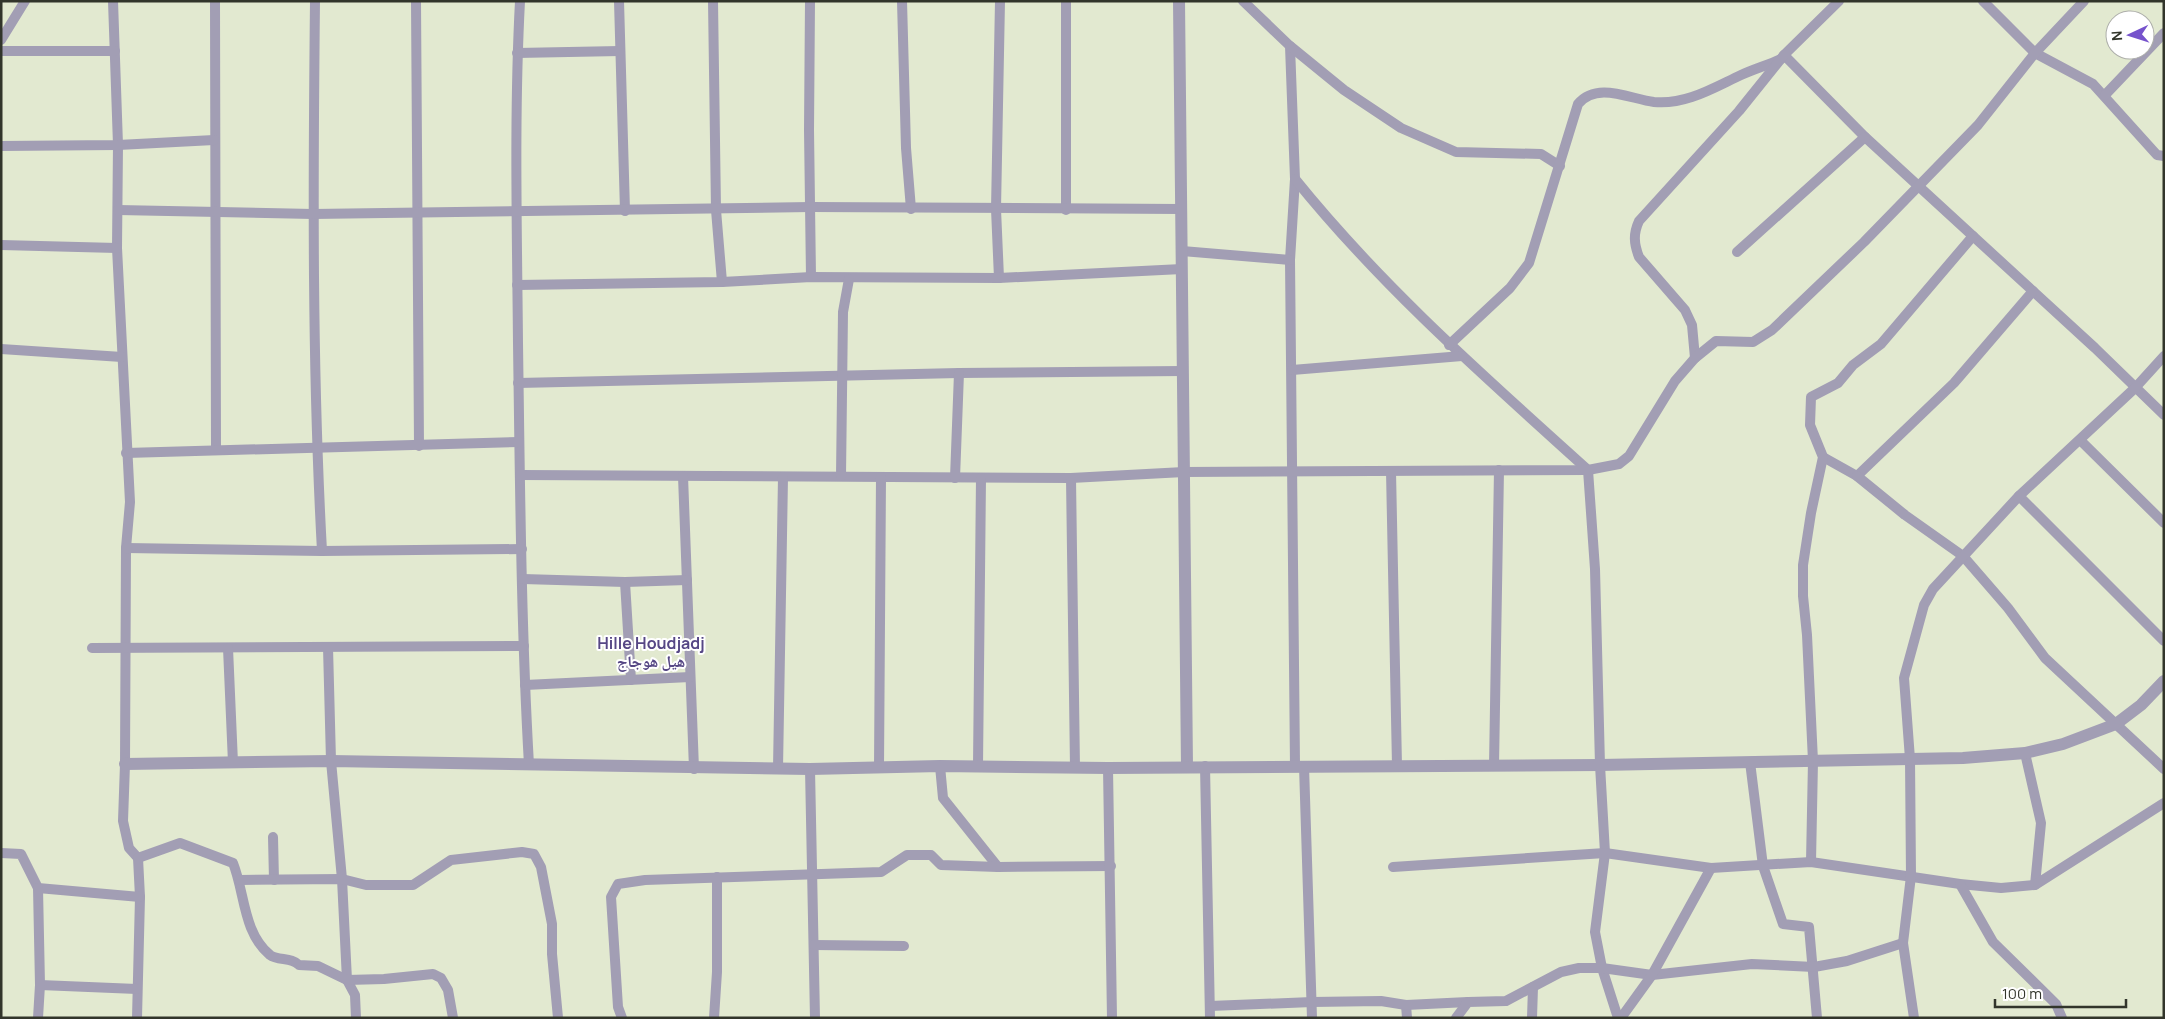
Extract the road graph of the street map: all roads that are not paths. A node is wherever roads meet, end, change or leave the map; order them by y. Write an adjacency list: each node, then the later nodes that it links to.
1 (24, 1): 19 (street)
2 (113, 1): 22 (street)
3 (215, 1): 29 (street)
4 (315, 1): 47 (street)
5 (416, 1): 46 (street)
6 (520, 1): 24 (street)
7 (619, 1): 23 (street)
8 (713, 1): 41 (street)
9 (810, 1): 36 (street)
10 (902, 1): 37 (street)
11 (1000, 1): 38 (street)
12 (1066, 1): 42 (street)
13 (1179, 1): 39 (street)
14 (1243, 1): 20 (street)
15 (1839, 1): 26 (street)
16 (1983, 1): 25 (street)
17 (2084, 1): 25 (street)
18 (2164, 33): 27 (street)
19 (1, 40)
20 (1290, 46): 33 (street); 34 (street)
21 (1, 51): 22 (street)
22 (115, 51): 30 (street)
23 (620, 51): 24 (street); 44 (street)
24 (517, 53): 43 (street)
25 (2035, 53): 27 (street); 35 (street)
26 (1782, 57): 28 (street); 33 (street); 66 (street)
27 (2105, 95): 32 (street)
28 (1865, 137): 35 (street); 52 (street)
29 (214, 140): 30 (street); 45 (street)
30 (118, 145): 31 (street); 40 (street)
31 (1, 146)
32 (2164, 156)
33 (1560, 166): 61 (street)
34 (1295, 179): 53 (street); 61 (street)
35 (1920, 186): 48 (street); 66 (street)
36 (811, 207): 37 (street); 41 (street); 55 (street)
37 (911, 209): 38 (street)
38 (996, 209): 42 (street); 57 (street)
39 (1181, 209): 42 (street); 51 (street)
40 (118, 210): 45 (street); 50 (street)
41 (716, 210): 44 (street); 58 (street)
42 (1066, 210)
43 (516, 211): 44 (street); 46 (street); 59 (street)
44 (625, 211)
45 (217, 212): 47 (street); 78 (street)
46 (418, 213): 47 (street); 76 (street)
47 (313, 214): 77 (street)
48 (1973, 236): 60 (street); 80 (street)
49 (1, 245): 50 (street)
50 (117, 248): 65 (street)
51 (1182, 251): 53 (street); 54 (street)
52 (1737, 252)
53 (1290, 260): 67 (street)
54 (1182, 269): 57 (street); 68 (street)
55 (811, 277): 56 (street); 58 (street)
56 (849, 278): 57 (street); 70 (street)
57 (999, 278)
58 (722, 282): 59 (street)
59 (517, 285): 71 (street)
60 (2033, 291): 72 (street); 89 (street)
61 (1449, 345): 63 (street)
62 (1, 349): 65 (street)
63 (1462, 356): 67 (street); 82 (street)
64 (2164, 356): 72 (street)
65 (122, 357): 79 (street)
66 (1695, 358): 82 (street)
67 (1292, 370): 83 (street)
68 (1183, 371): 69 (street); 85 (street)
69 (959, 373): 70 (street); 92 (street)
70 (844, 376): 71 (street); 88 (street)
71 (518, 383): 75 (street)
72 (2135, 388): 73 (street); 74 (street)
73 (2164, 416)
74 (2080, 440): 95 (street); 96 (street)
75 (519, 442): 76 (street); 86 (street)
76 (419, 446): 77 (street)
77 (316, 448): 78 (street); 99 (street)
78 (216, 449): 79 (street)
79 (126, 453): 97 (street)
80 (1824, 456): 89 (street); 118 (street)
81 (1499, 470): 82 (street); 84 (street); 129 (street)
82 (1588, 470): 122 (street)
83 (1293, 471): 84 (street); 85 (street); 127 (street)
84 (1391, 471): 128 (street)
85 (1184, 472): 94 (street); 130 (street)
86 (520, 475): 87 (street); 98 (street)
87 (683, 476): 90 (street); 102 (street)
88 (841, 476): 90 (street); 91 (street)
89 (1858, 476): 100 (street)
90 (783, 477): 135 (street)
91 (880, 477): 92 (street); 131 (street)
92 (955, 478): 93 (street)
93 (981, 478): 94 (street); 125 (street)
94 (1071, 478): 132 (street)
95 (2019, 496): 100 (street); 104 (street)
96 (2164, 523)
97 (126, 548): 99 (street); 108 (street)
98 (522, 549): 99 (street); 101 (street)
99 (322, 551)
100 (1963, 556): 114 (street); 116 (street)
101 (523, 579): 103 (street); 105 (street)
102 (687, 580): 103 (street); 110 (street)
103 (625, 582): 111 (street)
104 (2164, 641)
105 (524, 646): 106 (street); 113 (street)
106 (328, 647): 109 (street); 117 (street)
107 (92, 648): 108 (street)
108 (126, 648): 109 (street); 121 (street)
109 (228, 648): 119 (street)
110 (690, 677): 111 (street); 134 (street)
111 (631, 680): 113 (street)
112 (2164, 681): 114 (street)
113 (525, 685): 123 (street)
114 (2116, 724): 115 (street); 136 (street)
115 (2025, 753): 116 (street); 156 (street)
116 (1910, 759): 118 (street); 150 (street)
117 (331, 761): 119 (street); 123 (street); 152 (street)
118 (1813, 761): 120 (street); 143 (street)
119 (233, 762): 121 (street)
120 (1750, 762): 122 (street); 145 (street)
121 (125, 764): 142 (street)
122 (1600, 765): 129 (street); 140 (street)
123 (529, 766): 134 (street)
124 (940, 766): 125 (street); 131 (street); 146 (street)
125 (978, 766): 132 (street)
126 (1205, 766): 127 (street); 130 (street); 172 (street)
127 (1300, 766): 128 (street); 169 (street)
128 (1397, 766): 129 (street)
129 (1494, 766)
130 (1188, 767): 133 (street)
131 (879, 768): 137 (street)
132 (1075, 768): 133 (street)
133 (1108, 768): 144 (street)
134 (694, 769): 135 (street)
135 (778, 769): 137 (street)
136 (2164, 769)
137 (810, 770): 149 (street)
138 (2164, 803): 156 (street)
139 (273, 837): 154 (street)
140 (1605, 853): 147 (street); 148 (street); 162 (street)
141 (1, 854): 157 (street)
142 (138, 858): 153 (street); 158 (street)
143 (1811, 862): 145 (street); 150 (street)
144 (1111, 866): 146 (street); 181 (street)
145 (1763, 866): 148 (street); 163 (street)
146 (998, 867): 149 (street)
147 (1393, 867)
148 (1711, 868): 164 (street)
149 (813, 873): 151 (street); 160 (street)
150 (1911, 876): 155 (street); 159 (street)
151 (717, 877): 178 (street); 179 (street)
152 (342, 879): 154 (street); 165 (street); 177 (street)
153 (240, 880): 154 (street); 165 (street)
154 (274, 880)
155 (1960, 884): 156 (street); 190 (street)
156 (2036, 885)
157 (38, 888): 158 (street); 166 (street)
158 (140, 896): 168 (street)
159 (1903, 944): 163 (street); 189 (street)
160 (814, 946): 161 (street); 180 (street)
161 (904, 946)
162 (1602, 968): 164 (street); 167 (street); 187 (street)
163 (1814, 968): 164 (street); 188 (street)
164 (1652, 974): 187 (street)
165 (347, 980): 175 (street); 176 (street)
166 (40, 985): 168 (street); 173 (street)
167 (1533, 987): 170 (street); 186 (street)
168 (137, 989): 174 (street)
169 (1312, 1002): 171 (street); 172 (street); 183 (street)
170 (1468, 1002): 171 (street); 185 (street)
171 (1406, 1005): 184 (street)
172 (1210, 1006): 182 (street)
173 (38, 1018)
174 (137, 1018)
175 (356, 1018)
176 (454, 1018)
177 (558, 1018)
178 (622, 1018)
179 (714, 1018)
180 (814, 1018)
181 (1112, 1018)
182 (1210, 1018)
183 (1312, 1018)
184 (1407, 1018)
185 (1456, 1018)
186 (1532, 1018)
187 (1619, 1018)
188 (1817, 1018)
189 (1914, 1018)
190 (2062, 1018)

